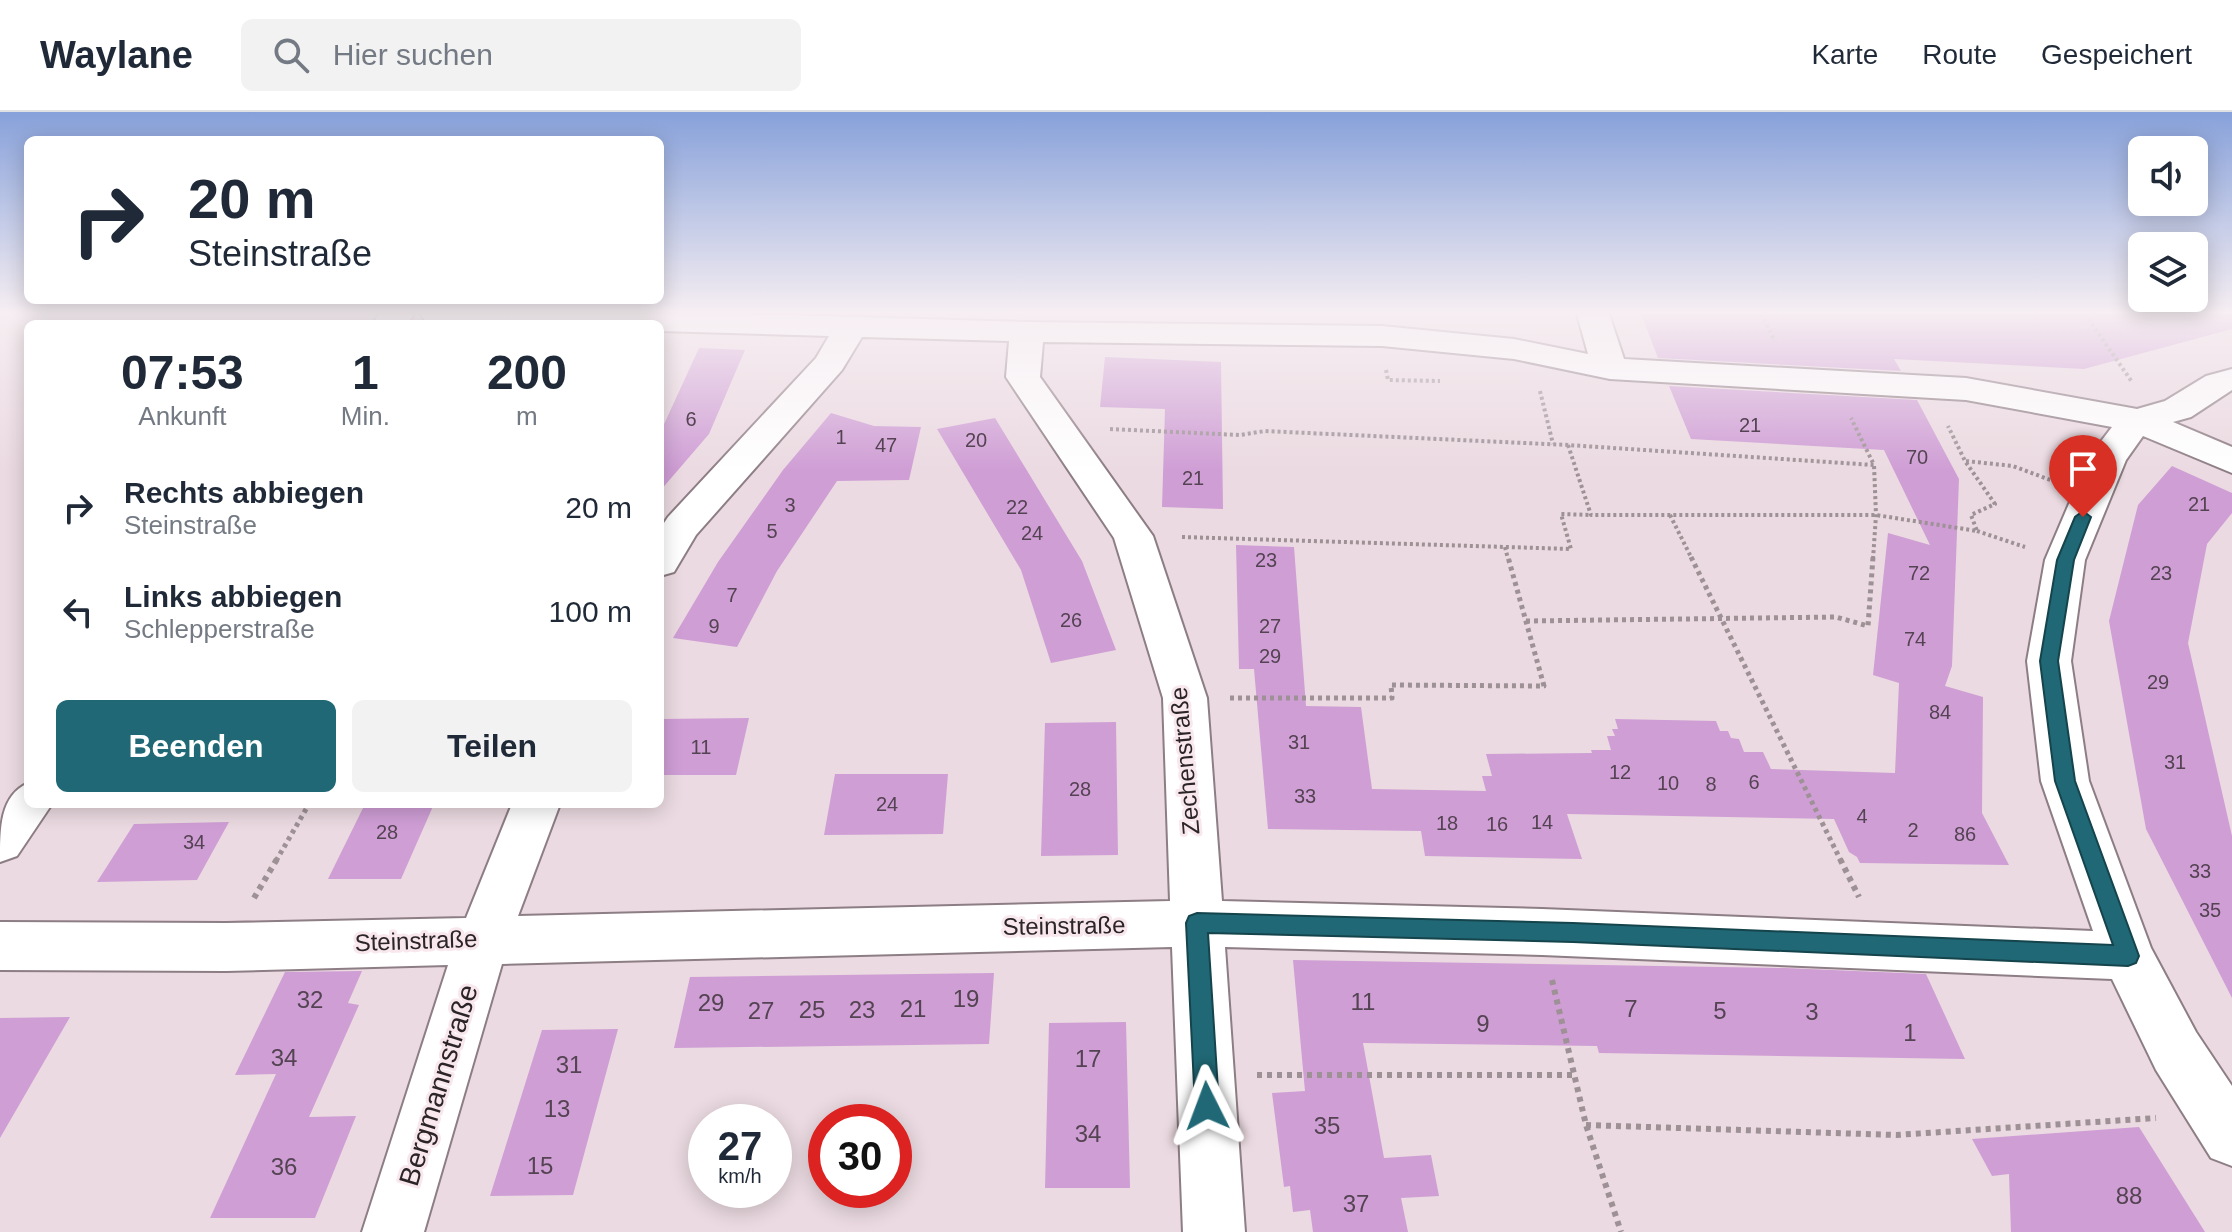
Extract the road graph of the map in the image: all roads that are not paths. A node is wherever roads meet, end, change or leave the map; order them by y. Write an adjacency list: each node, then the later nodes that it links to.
1 (827, 366): 8 (street)
2 (1024, 366): 12 (street, Zechenstraße)
3 (1597, 366): 4 (street)
4 (1610, 369): 6 (street)
5 (2232, 379): 6 (street)
6 (2137, 420): 7 (street); 15 (street)
7 (2232, 461)
8 (664, 555)
9 (24, 808): 11 (street)
10 (534, 808): 13 (street, Bergmannstraße)
11 (0, 841)
12 (1197, 923): 13 (street, Steinstraße); 15 (street, Steinstraße); 18 (street, Zechenstraße)
13 (483, 939): 14 (street, Steinstraße); 17 (street, Bergmannstraße)
14 (0, 946)
15 (2128, 956): 16 (street)
16 (2225, 1126)
17 (393, 1232)
18 (1214, 1232)

